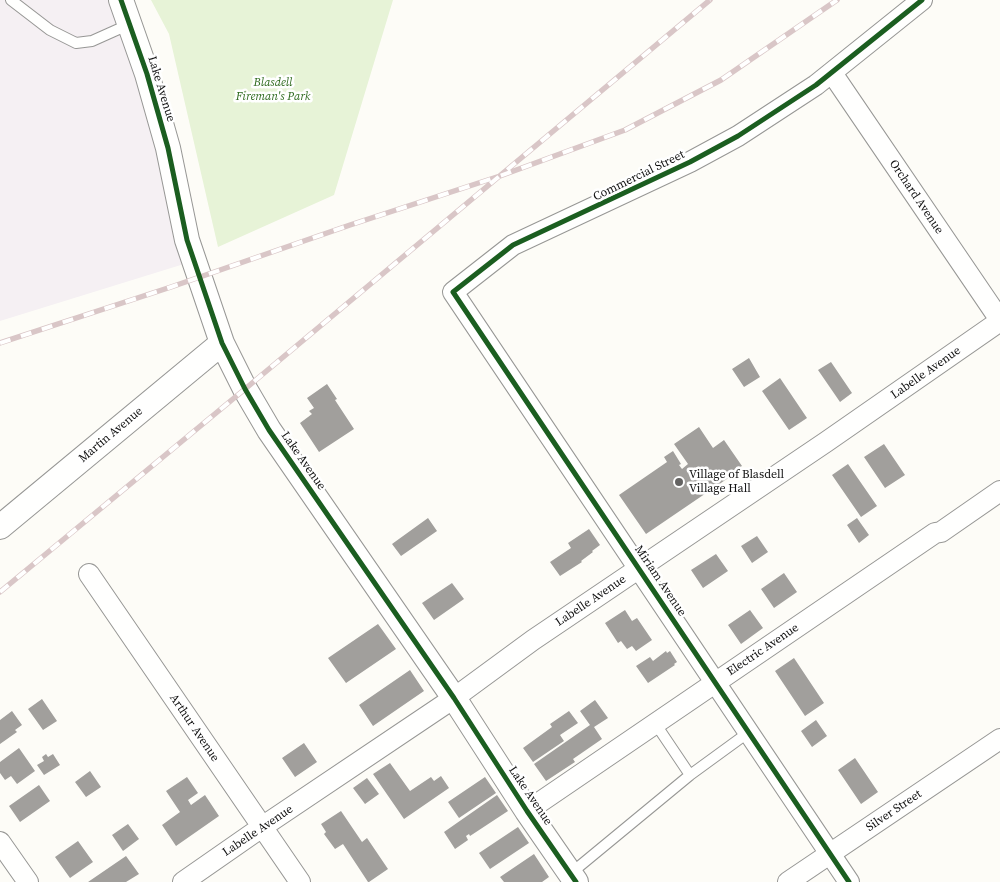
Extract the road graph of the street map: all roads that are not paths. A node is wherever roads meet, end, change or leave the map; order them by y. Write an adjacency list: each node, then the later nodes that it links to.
1 (11, 0): 4 (lane)
2 (122, 0): 4 (street, Lake Avenue)
3 (922, 0): 5 (street, Commercial Street)
4 (130, 24): 8 (street, Lake Avenue)
5 (832, 74): 6 (street, Commercial Street); 7 (street, Orchard Avenue)
6 (453, 292): 11 (street, Miriam Avenue)
7 (1000, 320): 11 (street, Labelle Avenue)
8 (222, 343): 10 (street, Martin Avenue); 14 (street, Lake Avenue)
9 (1000, 491): 13 (street, Electric Avenue)
10 (0, 528)
11 (639, 569): 13 (street, Miriam Avenue); 14 (street, Labelle Avenue)
12 (88, 574): 20 (street, Arthur Avenue)
13 (716, 682): 15 (street, Electric Avenue); 16 (street, Miriam Avenue)
14 (454, 698): 19 (street, Lake Avenue); 20 (street, Labelle Avenue)
15 (655, 724): 18 (lane); 19 (street, Electric Avenue)
16 (749, 732): 18 (lane); 22 (street, Miriam Avenue)
17 (1000, 739): 22 (street, Silver Street)
18 (690, 774): 23 (lane)
19 (527, 811): 23 (street, Lake Avenue)
20 (262, 827): 25 (street, Labelle Avenue); 26 (street, Arthur Avenue)
21 (0, 842): 24 (street)
22 (830, 854): 27 (street, Silver Street); 28 (street, Miriam Avenue)
23 (573, 878)
24 (28, 882)
25 (183, 882)
26 (300, 882)
27 (788, 882)
28 (850, 882)

